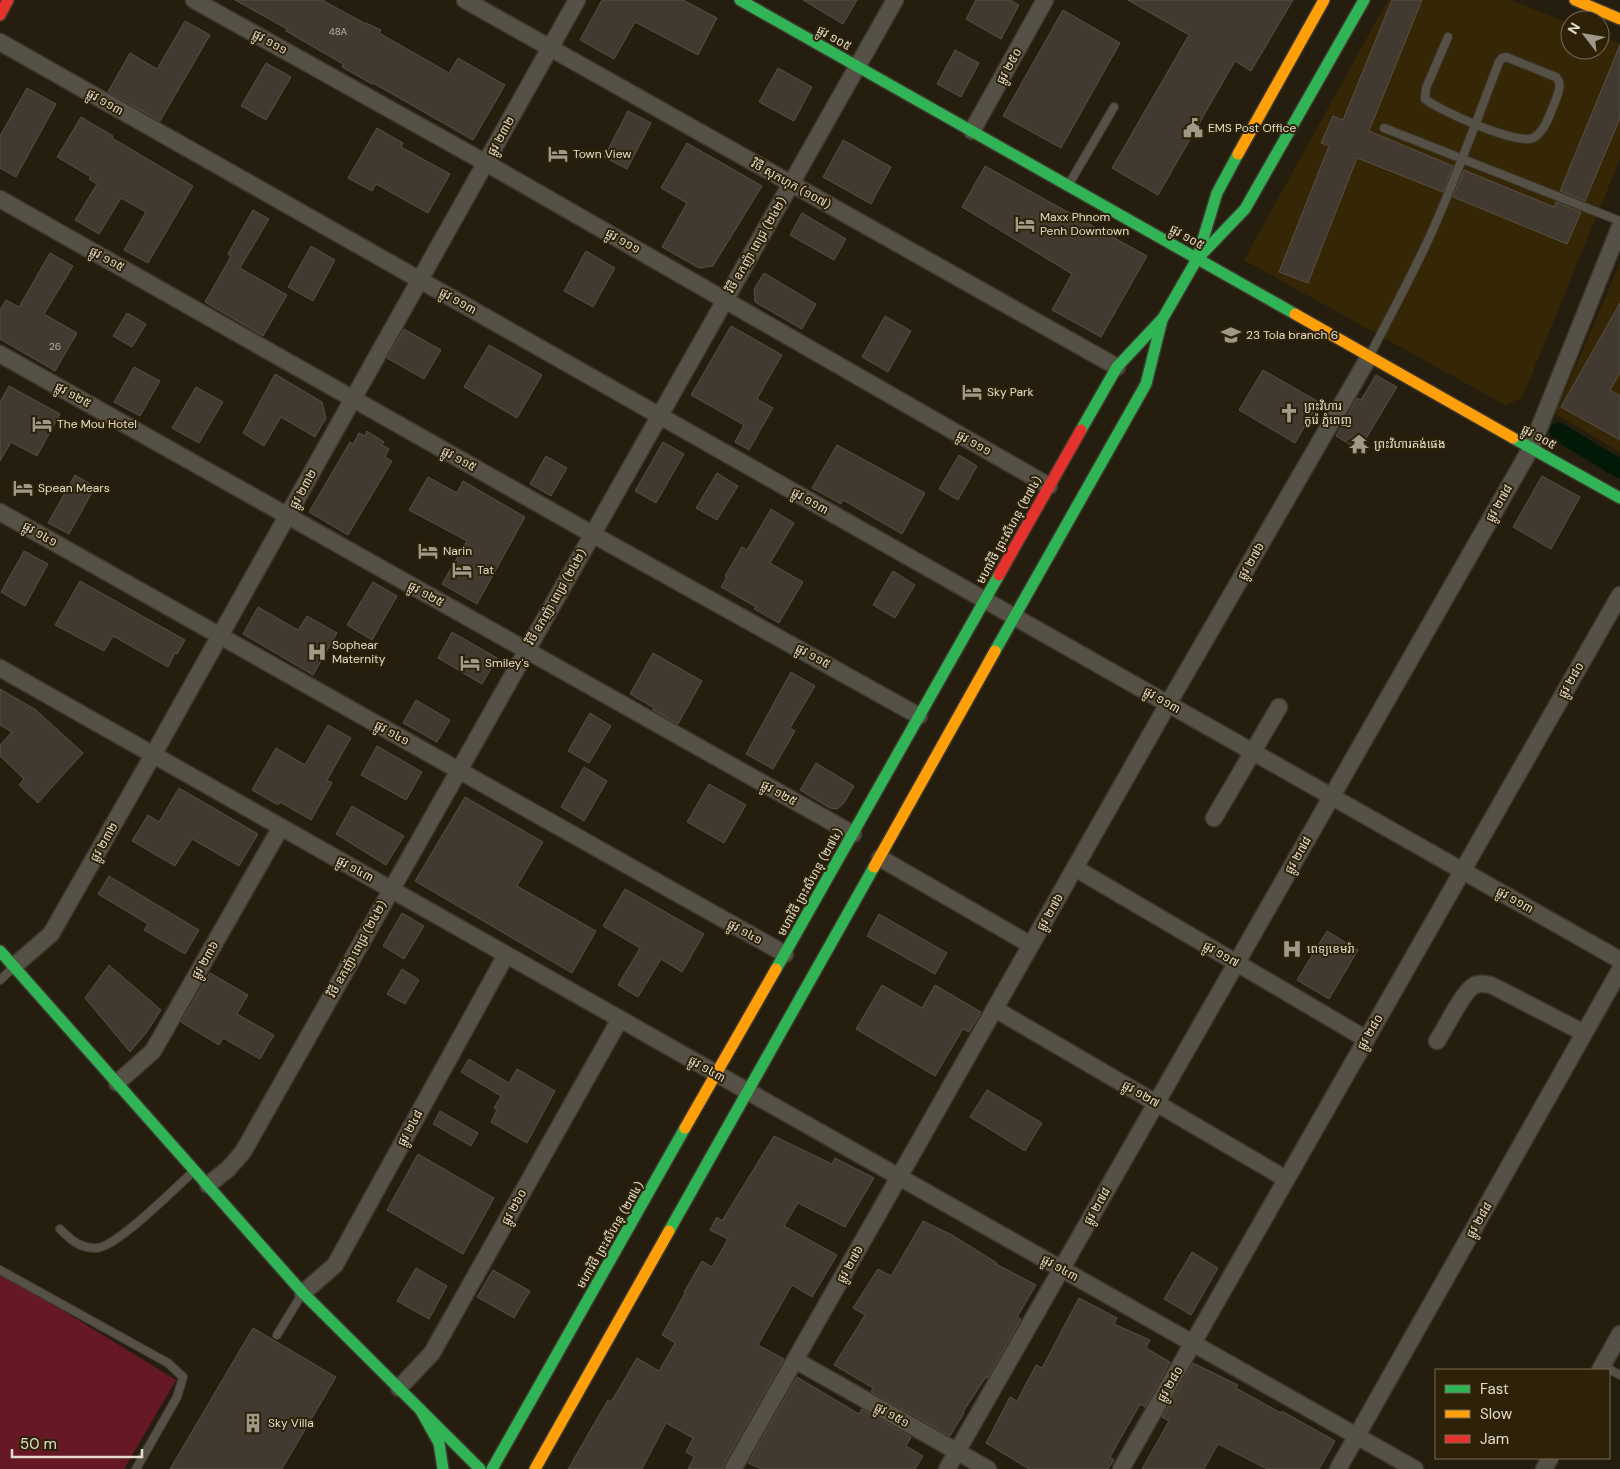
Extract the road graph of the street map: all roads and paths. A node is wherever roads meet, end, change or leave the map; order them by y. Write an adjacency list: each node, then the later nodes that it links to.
1 (8, 0): 11 (main road)
2 (194, 0): 22 (street, ផ្លូវ ១១១)
3 (465, 0): 15 (street, វិថី សុកហុក (១០៧))
4 (577, 0): 15 (street, ផ្លូវ ២៣២)
5 (742, 0): 16 (main road, ផ្លូវ ១០៥)
6 (896, 0): 16 (street, វិថី ឧកញ៉ា ពេជ្រ (២៤២))
7 (1046, 0): 20 (street, ផ្លូវ ២៥០)
8 (1324, 0): 27 (main road, មហាវិថី ព្រះសីហនុ (២៧៤))
9 (1364, 0): 27 (main road, មហាវិថី ព្រះសីហនុ (២៧៤))
10 (1575, 0): 12 (main road)
11 (0, 15)
12 (1620, 19)
13 (1448, 37): 18 (lane)
14 (0, 42): 28 (street, ផ្លូវ ១១៣)
15 (550, 48): 22 (street, ផ្លូវ ២៣២); 23 (street, វិថី សុកហុក (១០៧))
16 (858, 66): 20 (main road, ផ្លូវ ១០៥); 23 (street, វិថី ឧកញ៉ា ពេជ្រ (២៤២))
17 (1114, 107): 24 (lane)
18 (1475, 125): 18 (lane); 21 (lane)
19 (1384, 128): 21 (lane)
20 (972, 131): 24 (main road, ផ្លូវ ១០៥)
21 (1462, 158): 26 (lane); 32 (lane)
22 (486, 163): 28 (street, ផ្លូវ ២៣២); 29 (street, ផ្លូវ ១១១)
23 (791, 184): 29 (street, វិថី ឧកញ៉ា ពេជ្រ (២៤២)); 33 (street, វិថី សុកហុក (១០៧))
24 (1068, 186): 27 (main road, ផ្លូវ ១០៥)
25 (0, 199): 34 (street, ផ្លូវ ១១៥)
26 (1619, 230): 36 (street, ផ្លូវ ២៧៨)
27 (1197, 259): 30 (main road, មហាវិថី ព្រះសីហនុ (២៧៤)); 32 (main road, ផ្លូវ ១០៥)
28 (420, 280): 34 (street, ផ្លូវ ២៣២); 35 (street, ផ្លូវ ១១៣)
29 (725, 300): 35 (street, វិថី ឧកញ៉ា ពេជ្រ (២៤២)); 37 (street, ផ្លូវ ១១១)
30 (1163, 318): 33 (main road, មហាវិថី ព្រះសីហនុ (២៧៤)); 44 (main road, មហាវិថី ព្រះសីហនុ (២៧៤))
31 (0, 354): 40 (street, ផ្លូវ ១២៥)
32 (1369, 357): 36 (main road, ផ្លូវ ១០៥); 48 (street, ផ្លូវ ២៧៦)
33 (1117, 367): 37 (main road, មហាវិថី ព្រះសីហនុ (២៧៤))
34 (353, 399): 40 (street, ផ្លូវ ២៣២); 41 (street, ផ្លូវ ១១៥)
35 (659, 416): 41 (street, វិថី ឧកញ៉ា ពេជ្រ (២៤២)); 43 (street, ផ្លូវ ១១៣)
36 (1531, 448): 38 (main road, ផ្លូវ ១០៥); 54 (street, ផ្លូវ ២៧៨)
37 (1049, 486): 43 (main road, មហាវិថី ព្រះសីហនុ (២៧៤))
38 (1620, 498)
39 (0, 512): 45 (street, ផ្លូវ ១៤១)
40 (288, 516): 45 (street, ផ្លូវ ២៣២); 46 (street, ផ្លូវ ១២៥)
41 (592, 534): 46 (street, វិថី ឧកញ៉ា ពេជ្រ (២៤២)); 50 (street, ផ្លូវ ១១៥)
42 (1620, 595): 60 (street, ផ្លូវ ២៨០)
43 (985, 600): 44 (street, ផ្លូវ ១១៣); 50 (main road, មហាវិថី ព្រះសីហនុ (២៧៤))
44 (1015, 617): 48 (street, ផ្លូវ ១១៣); 58 (main road, មហាវិថី ព្រះសីហនុ (២៧៤))
45 (220, 636): 52 (street, ផ្លូវ ២៣២); 53 (street, ផ្លូវ ១៤១)
46 (526, 650): 53 (street, វិថី ឧកញ៉ា ពេជ្រ (២៤២)); 57 (street, ផ្លូវ ១២៥)
47 (0, 668): 52 (street, ផ្លូវ ១៤៣)
48 (1168, 704): 51 (street, ផ្លូវ ១១៣); 59 (street, ផ្លូវ ២៧៦)
49 (1279, 707): 51 (street)
50 (920, 716): 57 (main road, មហាវិថី ព្រះសីហនុ (២៧៤))
51 (1253, 752): 54 (street, ផ្លូវ ១១៣); 55 (street)
52 (153, 755): 56 (street, ផ្លូវ ១៤៣); 68 (street, ផ្លូវ ២៣២)
53 (458, 770): 61 (street, វិថី ឧកញ៉ា ពេជ្រ (២៤២)); 65 (street, ផ្លូវ ១៤១)
54 (1332, 796): 60 (street, ផ្លូវ ១១៣); 67 (street, ផ្លូវ ២៧៨)
55 (1214, 818)
56 (281, 827): 61 (street, ផ្លូវ ១៤៣); 77 (street, ផ្លូវ ២៣៦)
57 (853, 834): 65 (main road, មហាវិថី ព្រះសីហនុ (២៧៤))
58 (880, 858): 62 (street); 78 (main road, មហាវិថី ព្រះសីហនុ (២៧៤))
59 (1075, 868): 62 (street, ផ្លូវ ២៧៦); 67 (street, ផ្លូវ ១១៧)
60 (1462, 871): 66 (street, ផ្លូវ ១១៣); 74 (street, ផ្លូវ ២៨០)
61 (390, 889): 64 (street, ផ្លូវ ១៤៣); 83 (street, វិថី ឧកញ៉ា ពេជ្រ (២៤២))
62 (1031, 945): 71 (street, ផ្លូវ ២៧៦)
63 (0, 950): 68 (main road)
64 (506, 954): 72 (street, ផ្លូវ ១៤៣); 87 (street, ផ្លូវ ២៤៨)
65 (785, 954): 76 (main road, មហាវិថី ព្រះសីហនុ (២៧៤))
66 (1620, 960)
67 (1236, 963): 74 (street, ផ្លូវ ១១៧); 79 (street, ផ្លូវ ២៧៨)
68 (14, 966): 70 (lane); 77 (main road)
69 (1620, 970): 73 (street, ផ្លូវ ២៨៨)
70 (0, 980)
71 (995, 1009): 79 (street, ផ្លូវ ១២៧); 81 (street, ផ្លូវ ២៧៦)
72 (620, 1019): 76 (street, ផ្លូវ ១៤៣); 93 (street, ផ្លូវ ២៦០)
73 (1584, 1033): 75 (street); 95 (street, ផ្លូវ ២៨៨)
74 (1366, 1039): 82 (street, ផ្លូវ ២៨០)
75 (1438, 1042)
76 (717, 1074): 78 (street, ផ្លូវ ១៤៣); 100 (main road, មហាវិថី ព្រះសីហនុ (២៧៤))
77 (117, 1083): 80 (main road)
78 (748, 1092): 81 (street, ផ្លូវ ១៤៣); 101 (main road, មហាវិថី ព្រះសីហនុ (២៧៤))
79 (1156, 1103): 82 (street, ផ្លូវ ១២៧); 85 (street, ផ្លូវ ២៧៨)
80 (195, 1171): 83 (main road); 84 (lane)
81 (899, 1177): 85 (street, ផ្លូវ ១៤៣); 91 (street, ផ្លូវ ២៧៦)
82 (1286, 1179): 90 (street, ផ្លូវ ២៨០)
83 (208, 1185): 87 (main road)
84 (60, 1228)
85 (1061, 1269): 90 (street, ផ្លូវ ១៤៣); 96 (street, ផ្លូវ ២៧៨)
86 (0, 1270): 97 (lane)
87 (303, 1293): 89 (lane); 93 (main road)
88 (1620, 1334): 92 (street)
89 (277, 1335)
90 (1193, 1343): 95 (street, ផ្លូវ ១៤៣); 105 (street, ផ្លូវ ២៨០)
91 (795, 1360): 96 (street, ផ្លូវ ១៥១); 102 (street, ផ្លូវ ២៧៦)
92 (1601, 1368)
93 (399, 1388): 94 (main road)
94 (420, 1409): 98 (main road); 99 (main road)
95 (1356, 1436): 106 (street, ផ្លូវ ២៨៨); 107 (street, ផ្លូវ ១៤៣)
96 (957, 1451): 103 (street, ផ្លូវ ២៧៨); 104 (street, ផ្លូវ ១៥១)
97 (136, 1469)
98 (443, 1469)
99 (480, 1469)
100 (492, 1469)
101 (535, 1469)
102 (733, 1469)
103 (947, 1469)
104 (988, 1469)
105 (1121, 1469)
106 (1338, 1469)
107 (1414, 1469)

